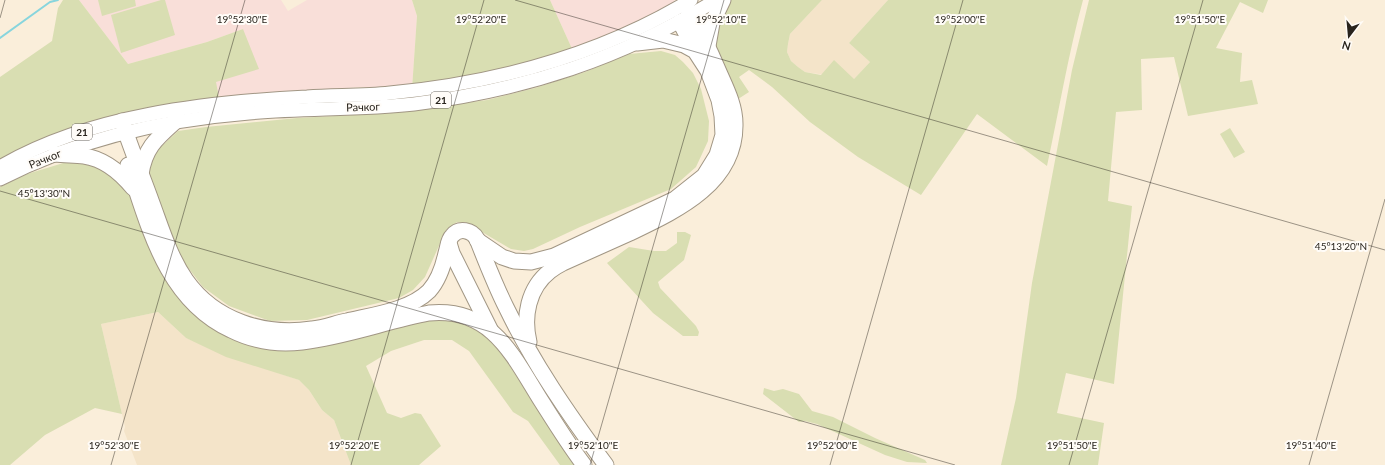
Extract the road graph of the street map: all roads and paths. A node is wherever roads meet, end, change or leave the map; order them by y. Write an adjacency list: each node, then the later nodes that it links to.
1 (716, 0): 3 (main road, Рачког / 21)
2 (723, 0): 5 (highway)
3 (687, 10): 4 (main road, Рачког / 21); 5 (highway); 7 (main road, Рачког / 21)
4 (637, 43): 5 (highway); 6 (main road, Рачког / 21)
5 (702, 49): 13 (highway); 16 (highway)
6 (175, 122): 7 (main road, Рачког / 21); 10 (highway)
7 (120, 127): 8 (main road, Рачког / 21); 9 (main road, Рачког / 21); 10 (highway); 12 (highway)
8 (55, 154): 11 (main road, Рачког / 21); 12 (highway)
9 (0, 167)
10 (141, 174): 14 (highway)
11 (0, 178)
12 (137, 193): 15 (highway)
13 (477, 239): 14 (highway); 16 (highway)
14 (449, 243): 15 (highway)
15 (490, 329): 17 (highway)
16 (534, 358): 18 (highway)
17 (584, 465)
18 (606, 465)

